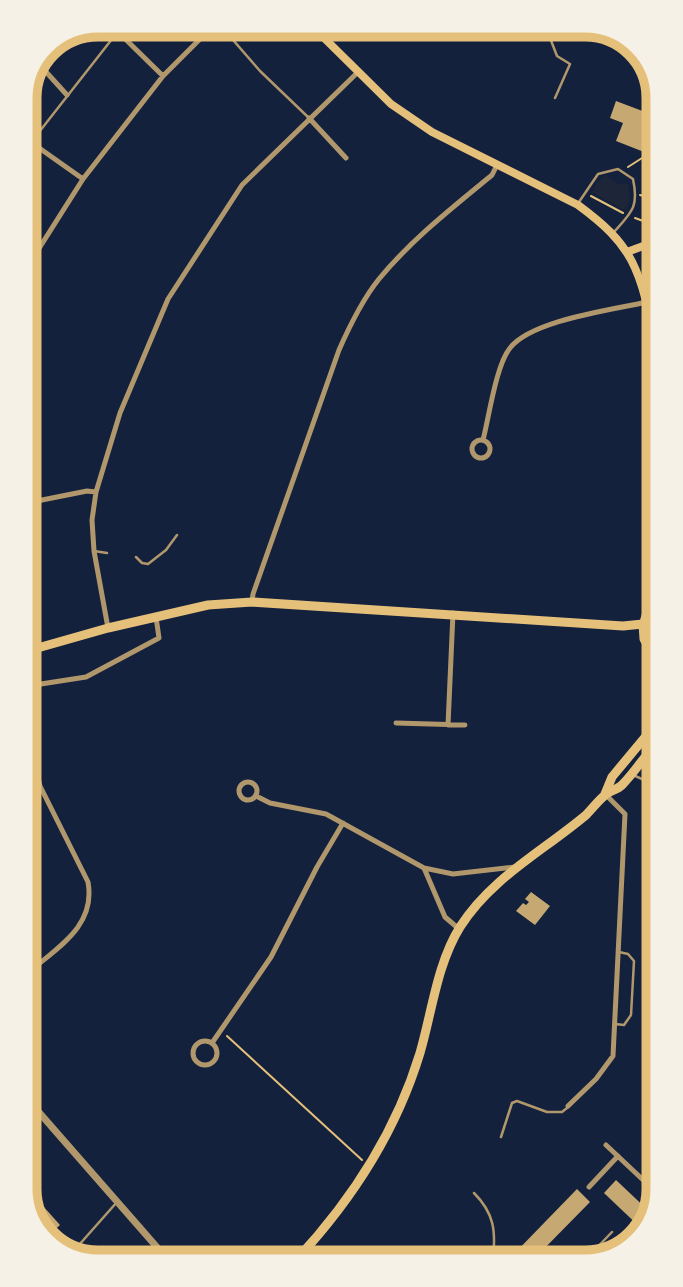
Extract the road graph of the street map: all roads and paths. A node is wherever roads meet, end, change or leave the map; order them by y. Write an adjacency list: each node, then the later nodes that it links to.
1 (111, 37): 10 (lane)
2 (122, 37): 9 (street)
3 (200, 37): 9 (street)
4 (231, 37): 12 (lane)
5 (323, 37): 8 (main road)
6 (550, 37): 11 (lane)
7 (44, 70): 10 (street)
8 (357, 73): 12 (street); 17 (main road)
9 (163, 76): 19 (street)
10 (67, 95): 13 (lane)
11 (555, 98)
12 (309, 118): 16 (street); 31 (street)
13 (37, 135)
14 (37, 149): 19 (street)
15 (646, 156): 18 (path)
16 (346, 158)
17 (497, 165): 22 (main road); 37 (street)
18 (622, 171): 20 (lane); 22 (lane)
19 (83, 179): 26 (street)
20 (636, 194): 21 (path); 24 (lane)
21 (646, 197)
22 (578, 205): 23 (path); 24 (main road)
23 (616, 210)
24 (613, 234): 27 (main road)
25 (646, 245): 27 (main road)
26 (37, 252)
27 (627, 253): 28 (main road)
28 (646, 299)
29 (646, 302): 30 (street)
30 (483, 440)
31 (96, 492): 32 (street); 34 (street)
32 (37, 501)
33 (177, 535): 36 (lane)
34 (94, 551): 35 (lane); 43 (street)
35 (107, 553)
36 (136, 557)
37 (252, 602): 38 (main road); 40 (main road)
38 (453, 613): 41 (main road); 48 (street)
39 (646, 616): 41 (main road)
40 (156, 617): 43 (main road); 46 (street)
41 (643, 624): 42 (main road); 44 (main road)
42 (646, 627)
43 (108, 628): 45 (main road)
44 (646, 642)
45 (37, 648)
46 (37, 685)
47 (396, 723): 48 (street)
48 (448, 725): 49 (street)
49 (465, 725)
50 (646, 736): 55 (main road)
51 (646, 756): 53 (main road)
52 (37, 774): 62 (street)
53 (631, 774): 54 (lane); 55 (main road)
54 (646, 780)
55 (605, 794): 58 (main road); 61 (street)
56 (256, 796): 57 (street)
57 (343, 822): 59 (street); 64 (street)
58 (516, 867): 59 (street); 60 (main road)
59 (424, 868): 60 (street)
60 (459, 929): 80 (main road)
61 (619, 952): 63 (street); 63 (lane)
62 (37, 965)
63 (615, 1024): 66 (street)
64 (221, 1030): 65 (street); 71 (path)
65 (212, 1043): 65 (street)
66 (568, 1106): 68 (lane)
67 (37, 1110): 75 (street)
68 (501, 1137)
69 (606, 1145): 70 (street)
70 (618, 1156): 72 (street); 73 (street)
71 (359, 1157)
72 (646, 1180)
73 (589, 1186)
74 (474, 1194): 81 (lane)
75 (117, 1202): 77 (lane); 79 (street)
76 (612, 1232): 78 (lane)
77 (77, 1247)
78 (596, 1249)
79 (159, 1250)
80 (305, 1250)
81 (493, 1250)

